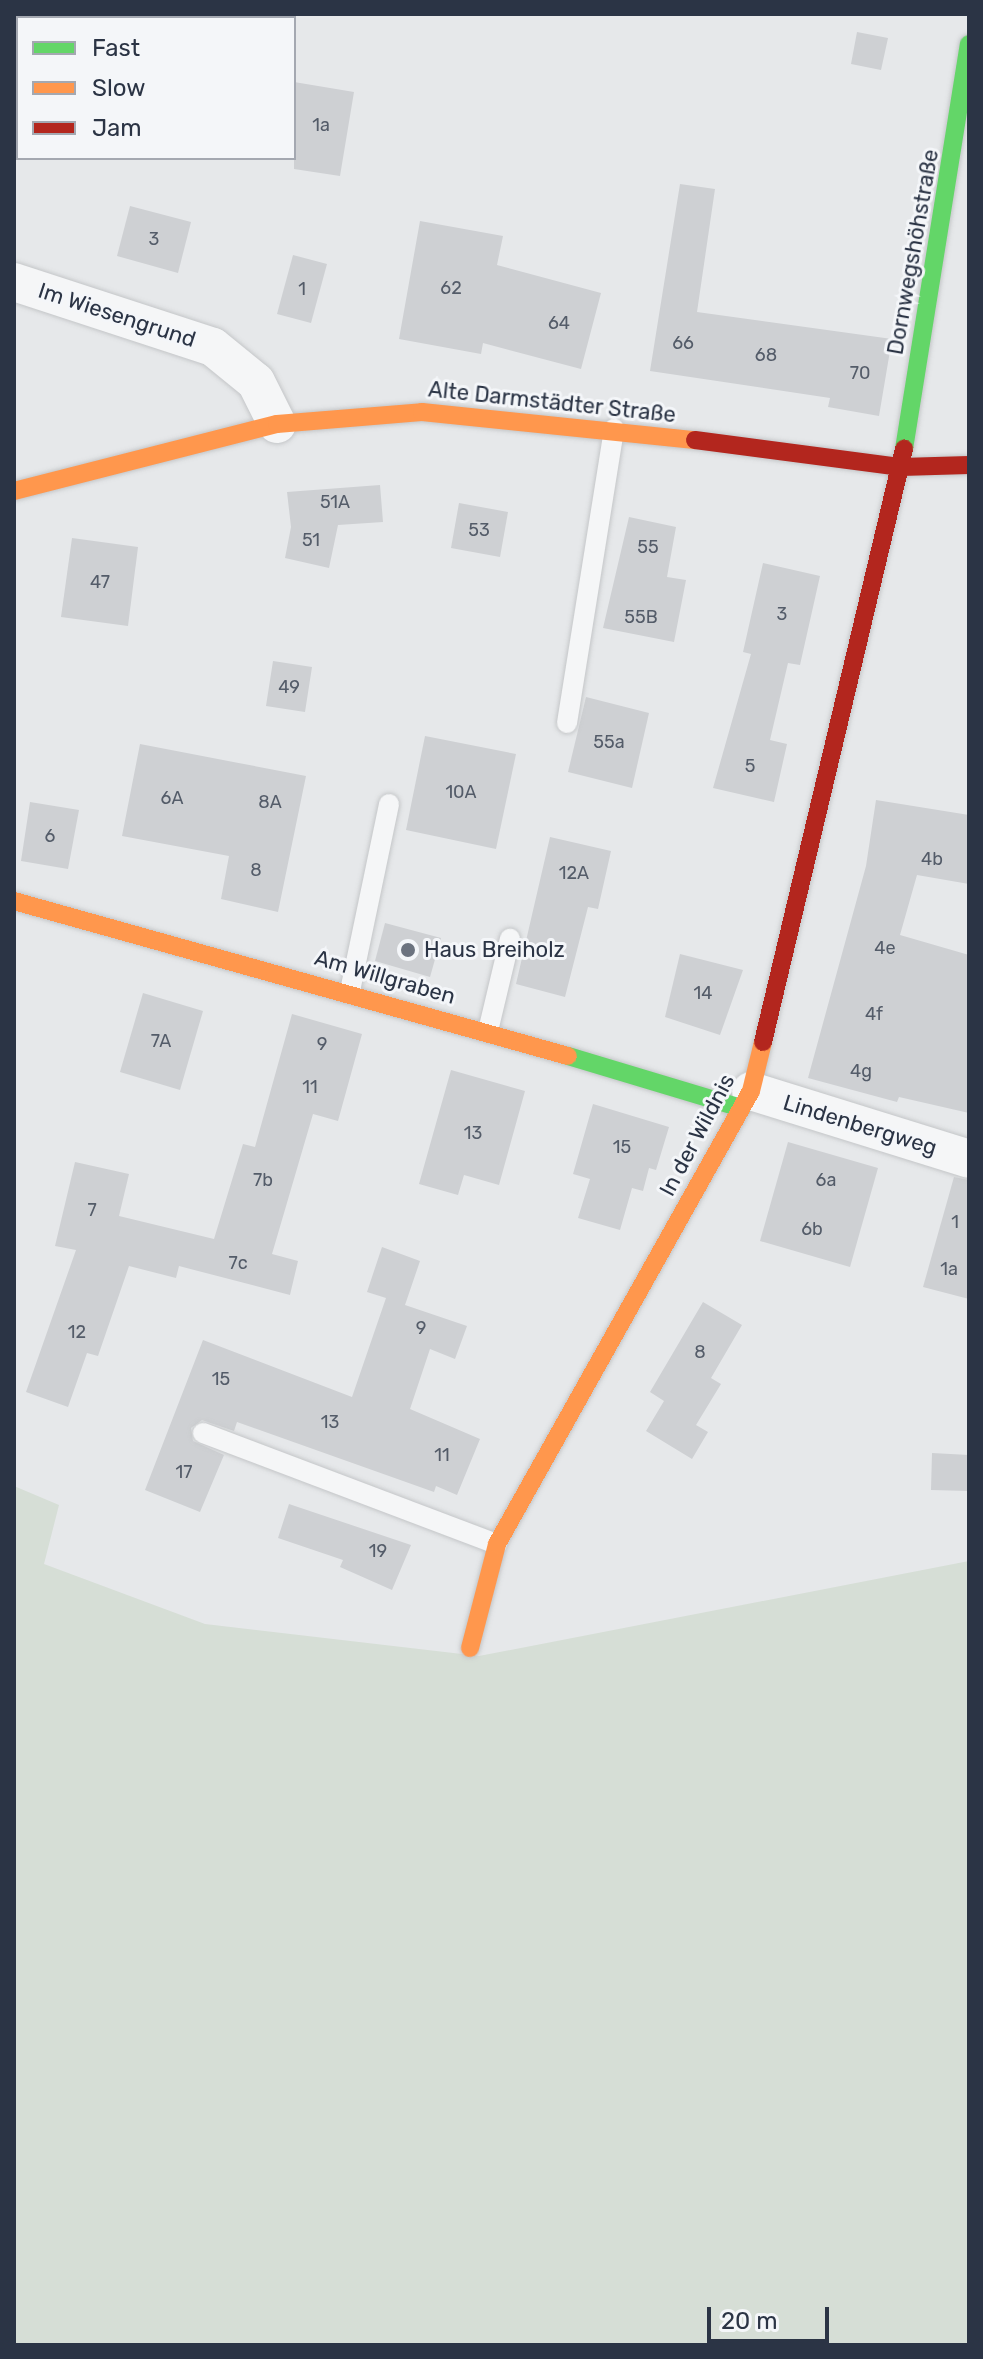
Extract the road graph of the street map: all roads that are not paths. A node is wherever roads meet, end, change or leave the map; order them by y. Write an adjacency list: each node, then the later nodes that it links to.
1 (969, 44): 6 (street, Dornwegshöhstraße)
2 (14, 282): 3 (street, Im Wiesengrund)
3 (277, 424): 4 (street, Alte Darmstädter Straße); 7 (street, Alte Darmstädter Straße)
4 (614, 429): 6 (street, Alte Darmstädter Straße); 8 (lane)
5 (969, 465): 6 (street, Alte Darmstädter Straße)
6 (901, 467): 14 (street, In der Wildnis)
7 (14, 491)
8 (567, 723)
9 (389, 804): 12 (lane)
10 (14, 901): 12 (street, Am Willgraben)
11 (510, 939): 13 (lane)
12 (350, 991): 13 (street, Am Willgraben)
13 (488, 1031): 14 (street, Am Willgraben)
14 (746, 1100): 15 (street, Lindenbergweg); 17 (street, In der Wildnis)
15 (969, 1159)
16 (203, 1433): 17 (lane)
17 (497, 1544): 18 (street, In der Wildnis)
18 (470, 1648)

